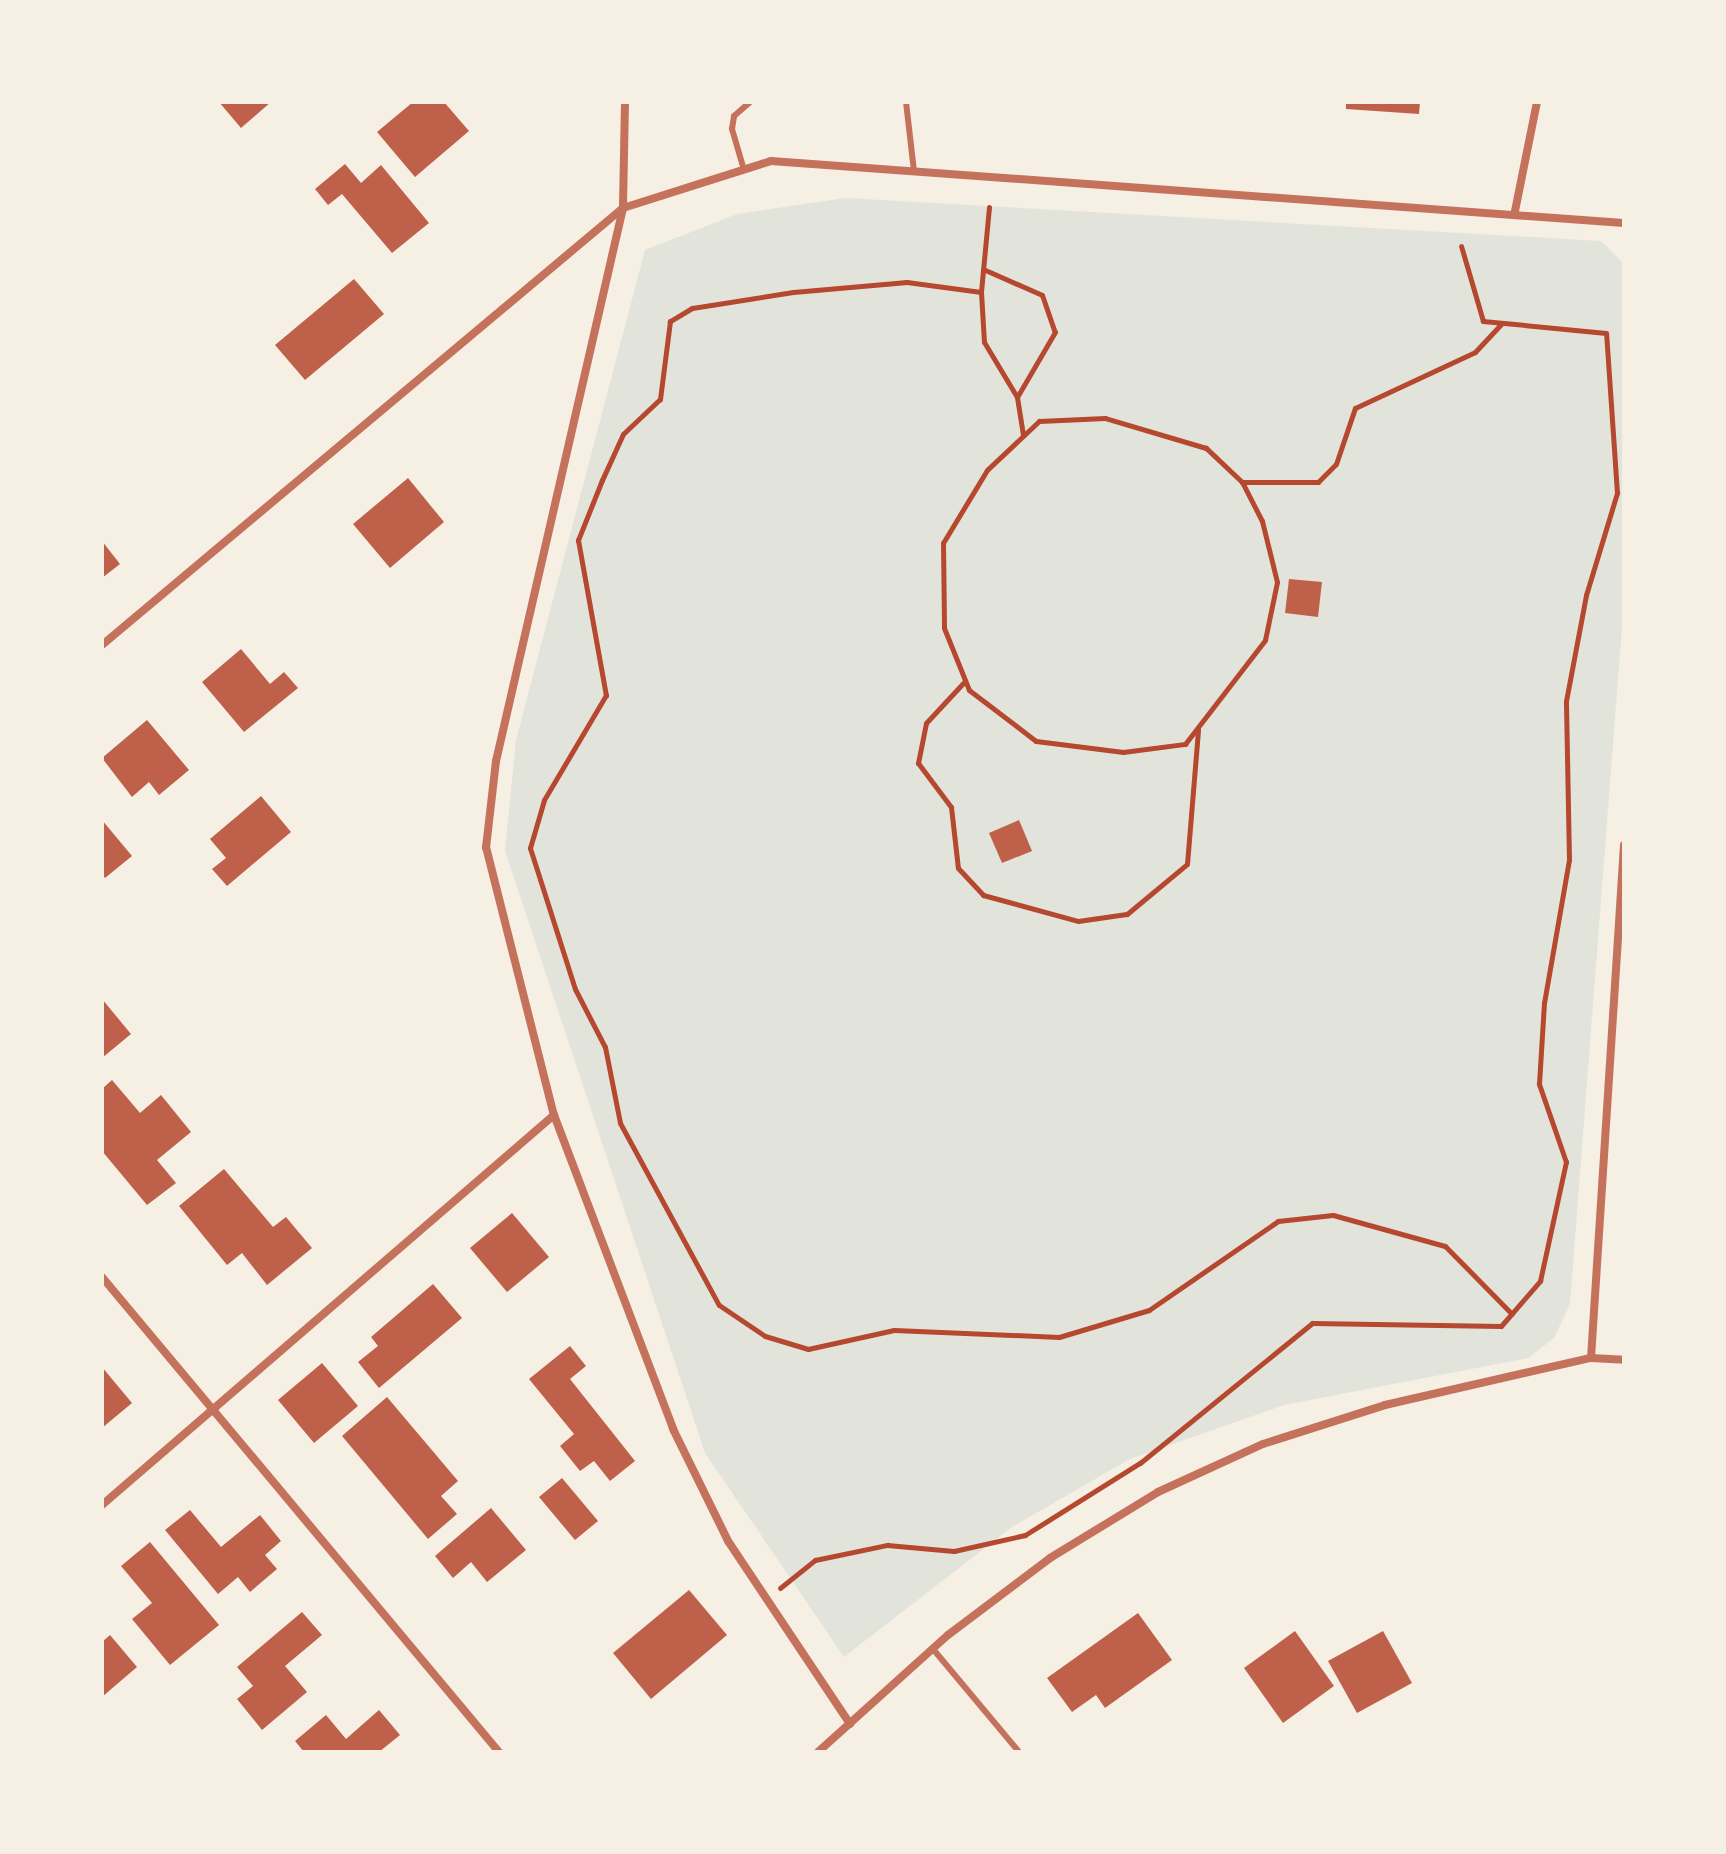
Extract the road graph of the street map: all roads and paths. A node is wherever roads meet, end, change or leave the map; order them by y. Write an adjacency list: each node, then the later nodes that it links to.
1 (625, 102): 8 (street)
2 (750, 102): 5 (lane)
3 (906, 102): 6 (lane)
4 (1537, 102): 9 (street)
5 (744, 170): 6 (street); 8 (street)
6 (914, 171): 9 (street)
7 (989, 207): 12 (path)
8 (623, 208): 18 (street); 22 (street)
9 (1515, 211): 10 (street)
10 (1624, 223)
11 (1461, 246): 14 (path)
12 (983, 269): 13 (path); 15 (path)
13 (981, 292): 15 (path); 24 (path)
14 (1502, 323): 17 (path); 24 (path)
15 (1017, 397): 16 (path)
16 (1023, 436): 17 (path); 19 (path)
17 (1242, 482): 20 (path)
18 (102, 645)
19 (965, 681): 20 (path); 20 (path)
20 (1199, 726)
21 (1624, 845): 25 (street)
22 (554, 1115): 27 (street); 29 (street)
23 (102, 1277): 27 (street)
24 (1512, 1314): 29 (path)
25 (1591, 1358): 26 (street); 30 (street)
26 (1624, 1360)
27 (214, 1410): 28 (street); 32 (street)
28 (102, 1505)
29 (767, 1598): 31 (street)
30 (933, 1649): 31 (street); 34 (lane)
31 (850, 1724): 33 (street)
32 (499, 1752)
33 (818, 1752)
34 (1019, 1752)

